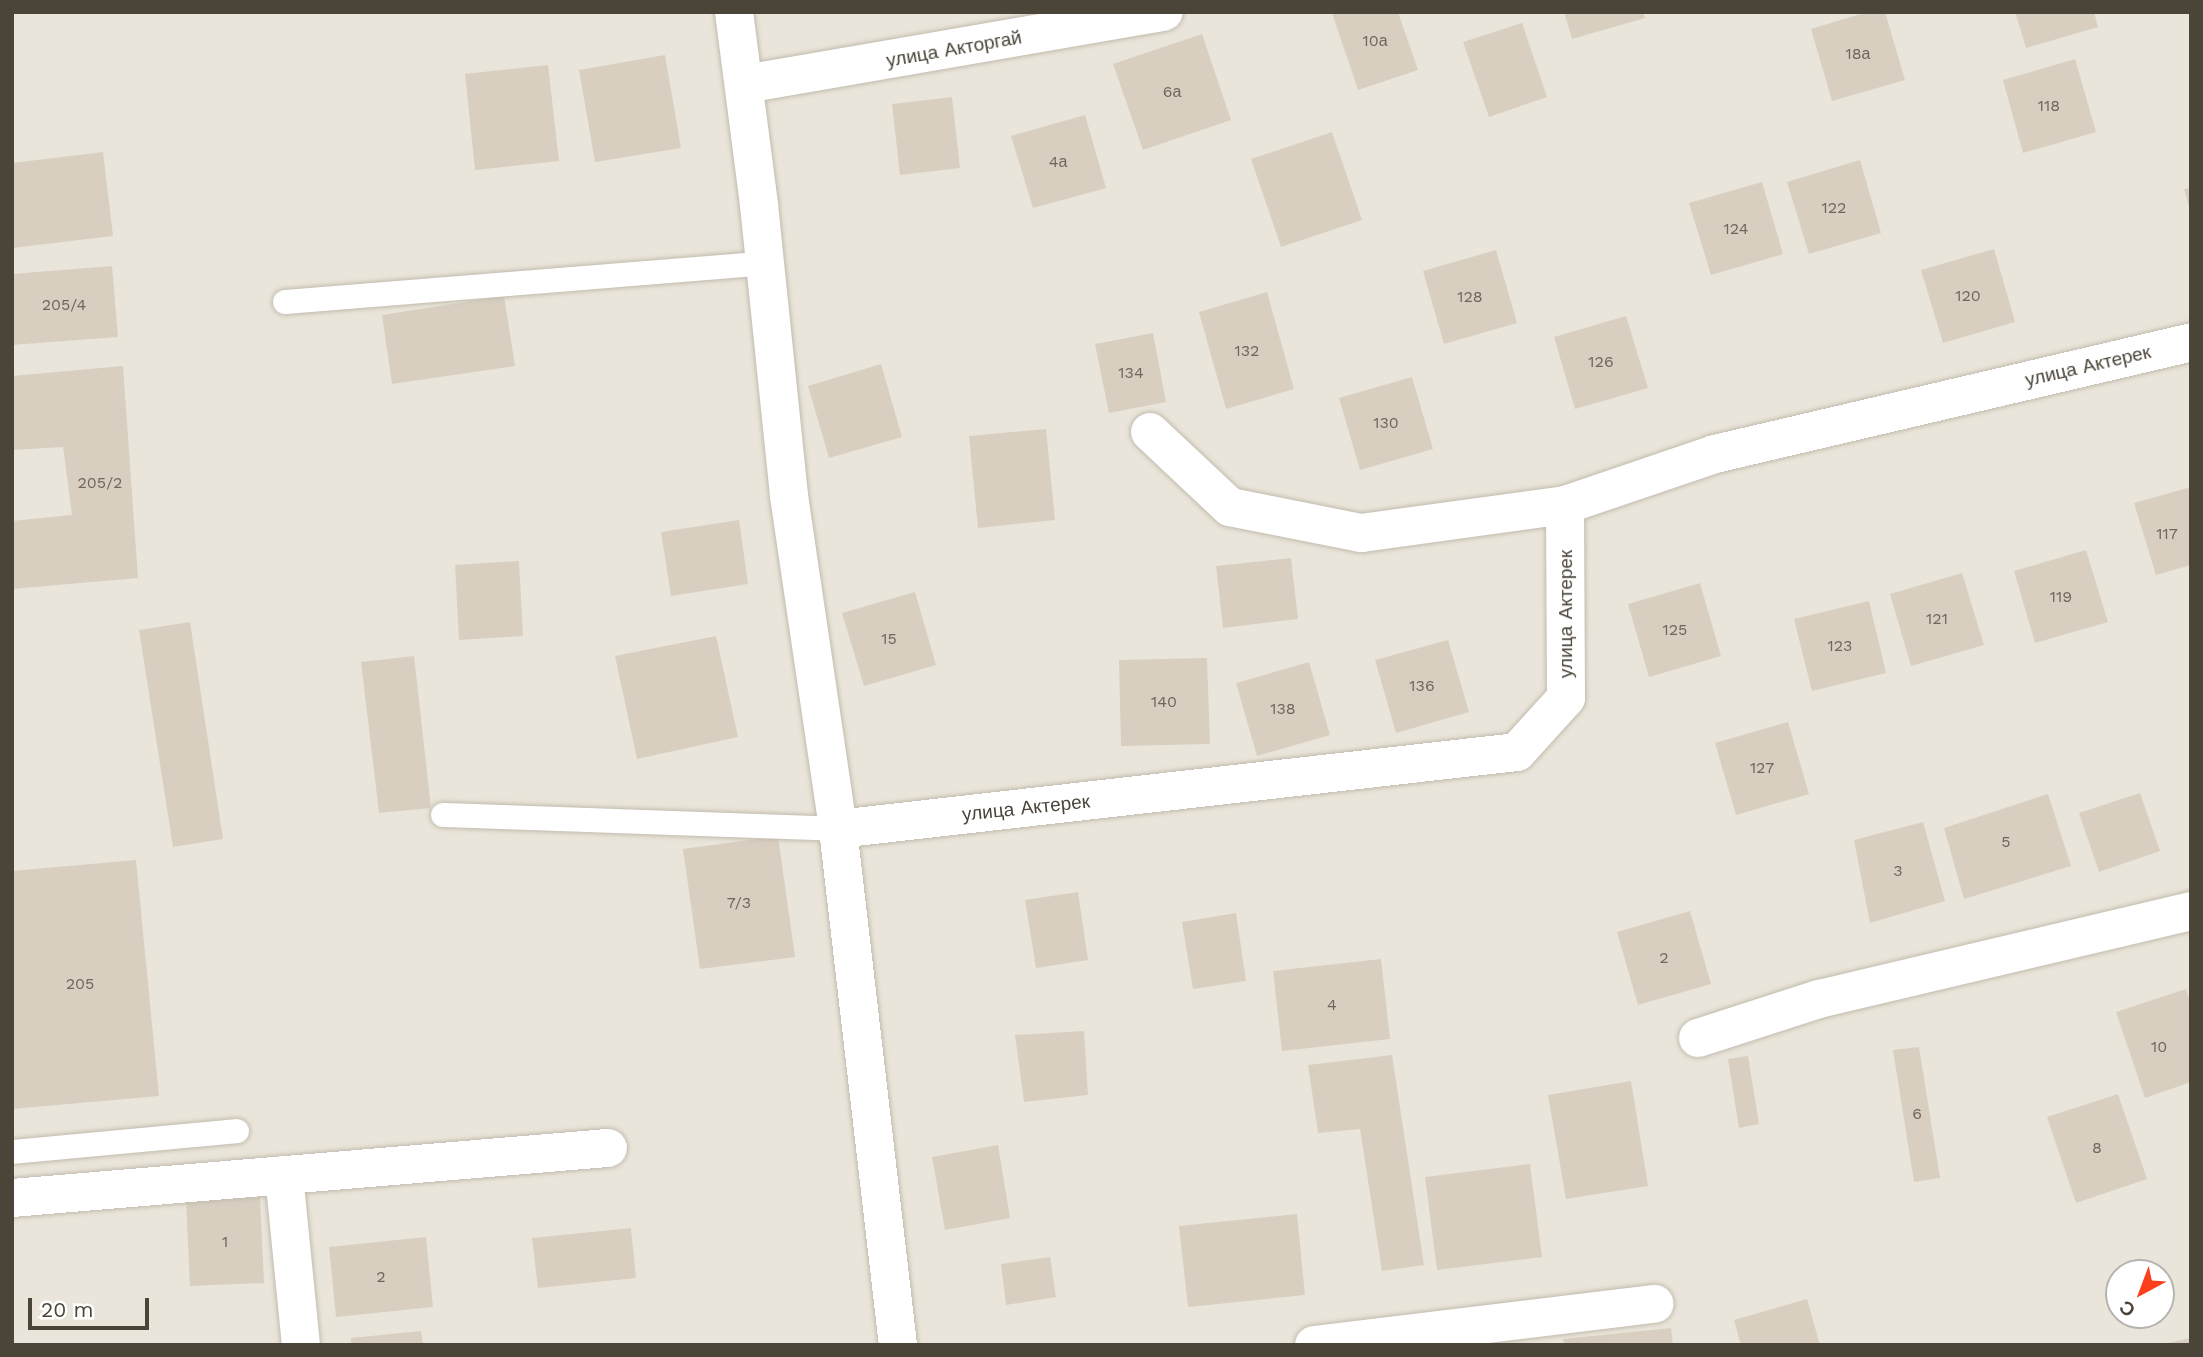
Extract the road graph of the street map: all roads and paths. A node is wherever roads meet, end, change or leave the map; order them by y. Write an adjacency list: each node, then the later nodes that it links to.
1 (734, 12): 3 (street)
2 (1164, 12): 3 (street, улица Акторгай)
3 (745, 84): 4 (street)
4 (765, 263): 5 (lane); 10 (street)
5 (285, 302)
6 (2191, 342): 8 (street, улица Актерек)
7 (1150, 432): 8 (street)
8 (1565, 505): 10 (street, улица Актерек)
9 (443, 815): 10 (lane)
10 (838, 829): 20 (street)
11 (2191, 911): 12 (street)
12 (1698, 1038)
13 (237, 1131): 15 (lane)
14 (608, 1148): 16 (street)
15 (12, 1152)
16 (284, 1175): 17 (street); 19 (street)
17 (12, 1198)
18 (1655, 1304): 21 (street)
19 (301, 1345)
20 (898, 1345)
21 (1314, 1345)

